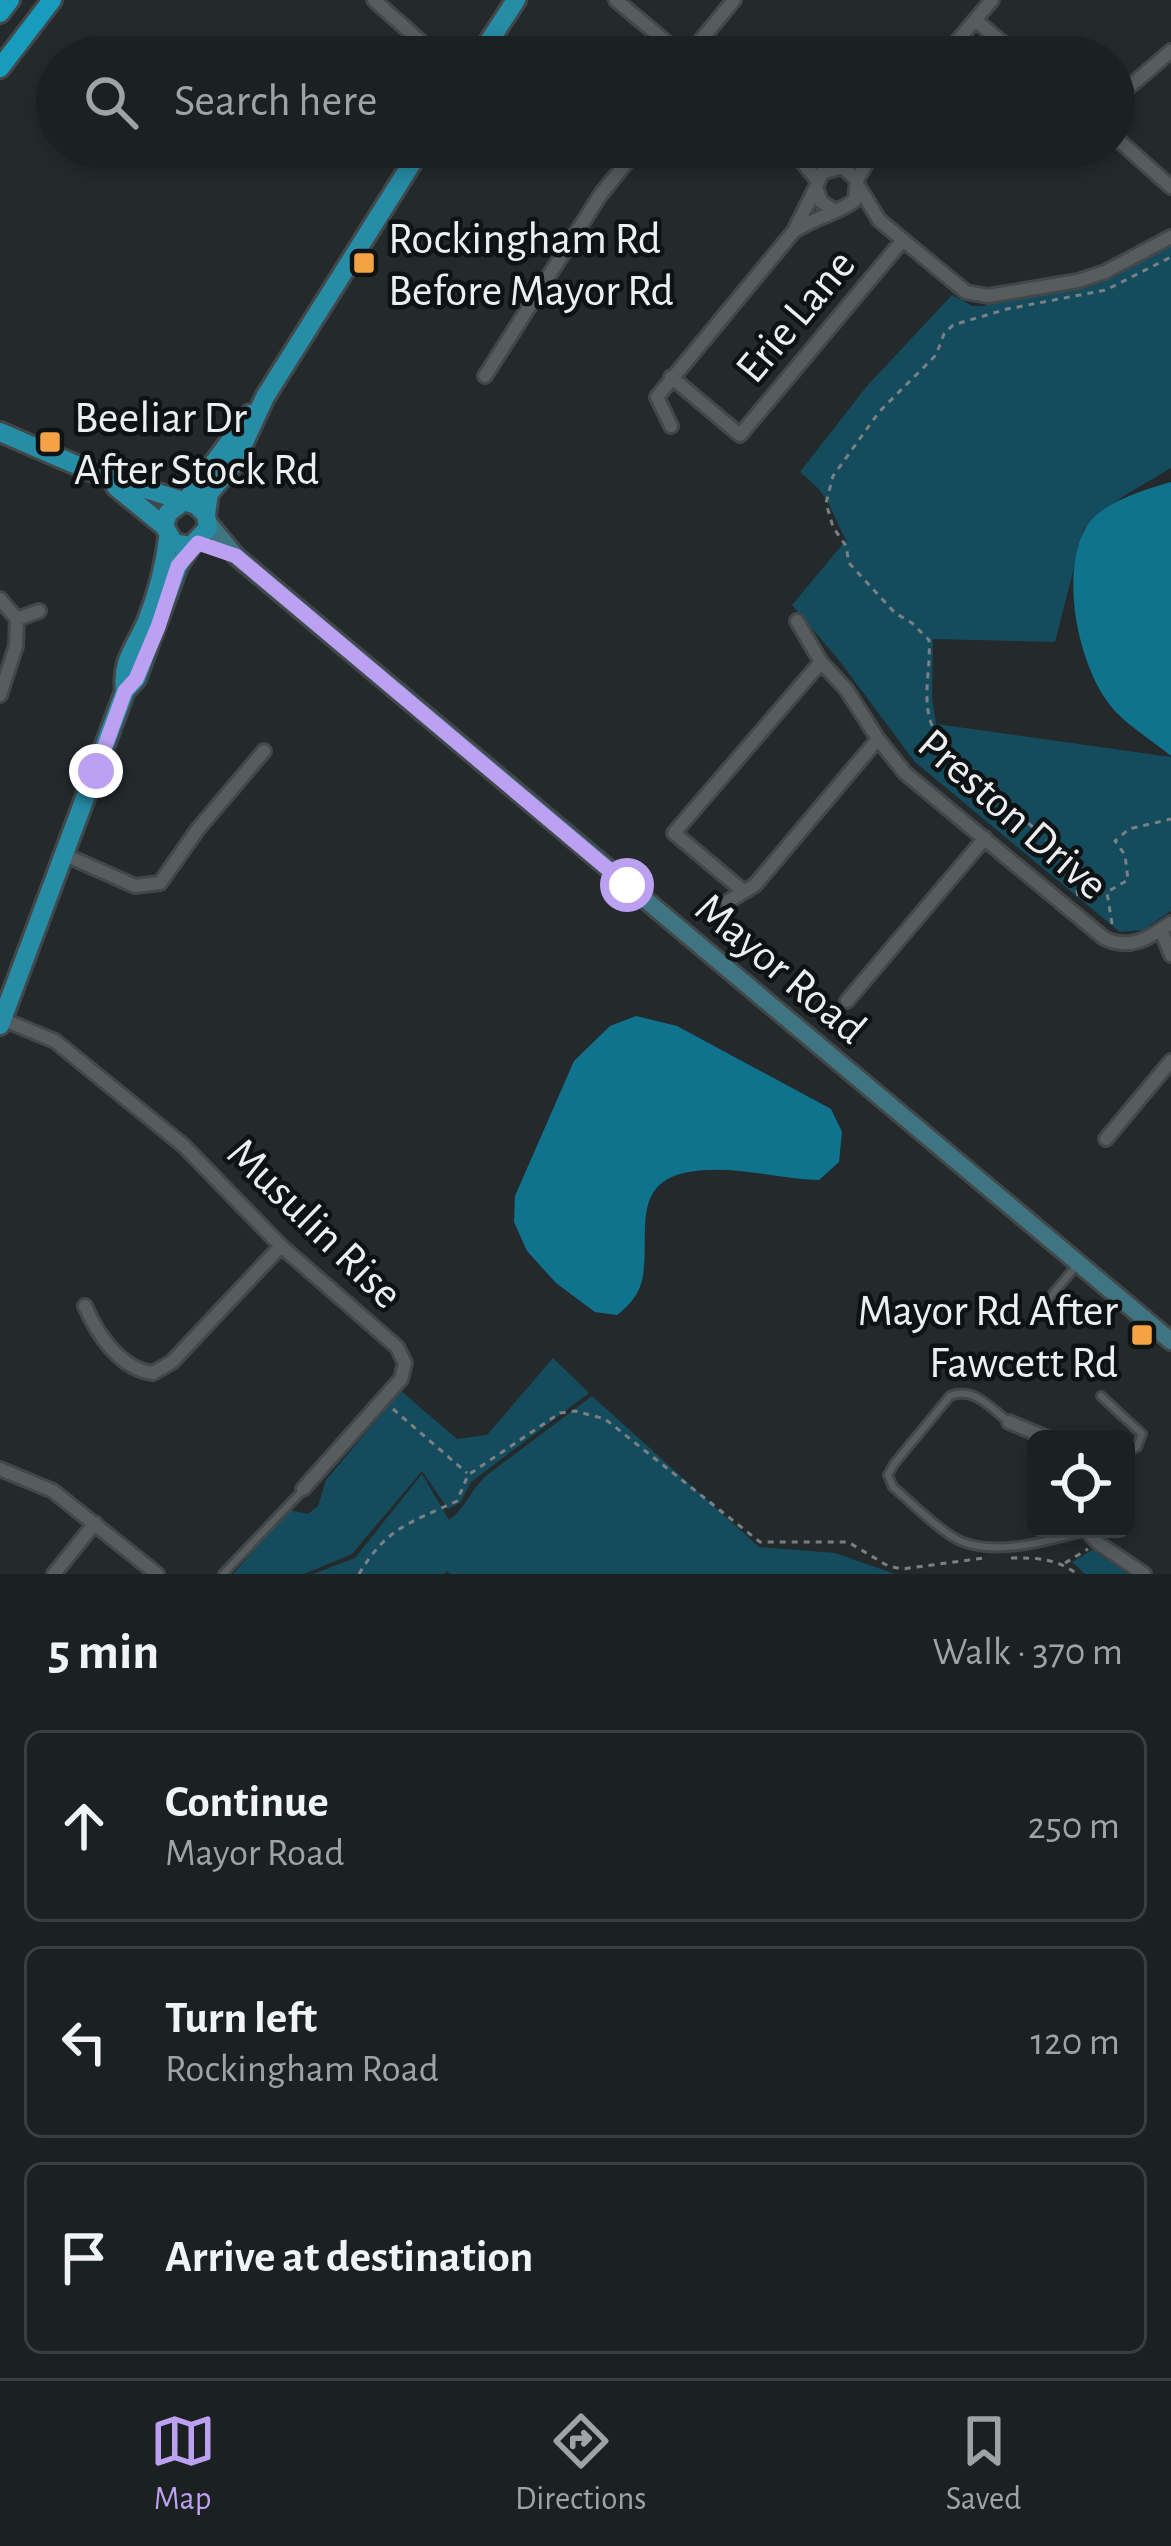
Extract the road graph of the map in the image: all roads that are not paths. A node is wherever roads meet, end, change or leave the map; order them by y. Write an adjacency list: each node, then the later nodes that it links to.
1 (10, 0): 8 (highway)
2 (52, 0): 17 (highway)
3 (374, 0): 10 (street)
4 (516, 0): 11 (main road)
5 (616, 0): 12 (street)
6 (734, 0): 13 (street)
7 (992, 0): 9 (street)
8 (0, 13)
9 (975, 20): 14 (street); 15 (street)
10 (416, 36)
11 (493, 36)
12 (660, 36)
13 (704, 36)
14 (962, 36)
15 (994, 36)
16 (1171, 51): 18 (street)
17 (0, 68)
18 (1135, 82)
19 (1135, 155): 27 (street)
20 (409, 168): 35 (main road)
21 (622, 168): 33 (street)
22 (806, 168): 25 (street)
23 (836, 168): 25 (street); 26 (street)
24 (866, 168): 26 (street)
25 (817, 184): 28 (street); 30 (street)
26 (858, 184): 28 (street); 29 (street)
27 (1171, 188)
28 (838, 209): 29 (street); 30 (street)
29 (879, 220): 32 (street)
30 (794, 231): 34 (street)
31 (1171, 237): 32 (street)
32 (903, 241): 34 (street, Erie Lane)
33 (485, 376)
34 (671, 377): 36 (street)
35 (265, 397): 39 (main road); 40 (main road)
36 (671, 426)
37 (0, 432): 38 (main road)
38 (95, 473): 39 (main road); 41 (main road)
39 (183, 502): 40 (main road); 41 (main road)
40 (207, 519): 42 (main road); 43 (main road, Mayor Road)
41 (166, 532): 42 (main road); 49 (main road)
42 (195, 544): 43 (main road, Mayor Road); 49 (main road)
43 (236, 556): 64 (main road, Mayor Road)
44 (0, 599): 46 (street)
45 (39, 611): 46 (street)
46 (17, 620): 50 (street)
47 (797, 621): 48 (street, Preston Drive)
48 (821, 662): 51 (street, Preston Drive); 55 (street)
49 (125, 691): 54 (main road)
50 (0, 695)
51 (878, 740): 53 (street, Preston Drive); 55 (street)
52 (264, 752): 54 (street)
53 (985, 838): 57 (street, Preston Drive); 59 (street)
54 (63, 854): 60 (main road)
55 (743, 891): 56 (street)
56 (727, 902)
57 (1166, 926): 58 (street)
58 (1171, 956)
59 (847, 1001)
60 (1, 1022): 63 (street, Musulin Rise)
61 (1171, 1061): 62 (street)
62 (1106, 1139)
63 (281, 1246): 66 (street); 73 (street, Musulin Rise)
64 (1078, 1263): 65 (lane); 67 (main road, Mayor Road)
65 (1046, 1302)
66 (86, 1306)
67 (1171, 1340)
68 (1101, 1396): 71 (lane)
69 (1009, 1422): 70 (street); 75 (lane)
70 (1029, 1430)
71 (1135, 1448)
72 (0, 1468): 74 (street)
73 (303, 1490): 79 (lane, Musulin Rise)
74 (95, 1523): 77 (street); 78 (street)
75 (1060, 1538)
76 (1093, 1538): 80 (street)
77 (55, 1574)
78 (157, 1574)
79 (223, 1574)
80 (1144, 1574)

